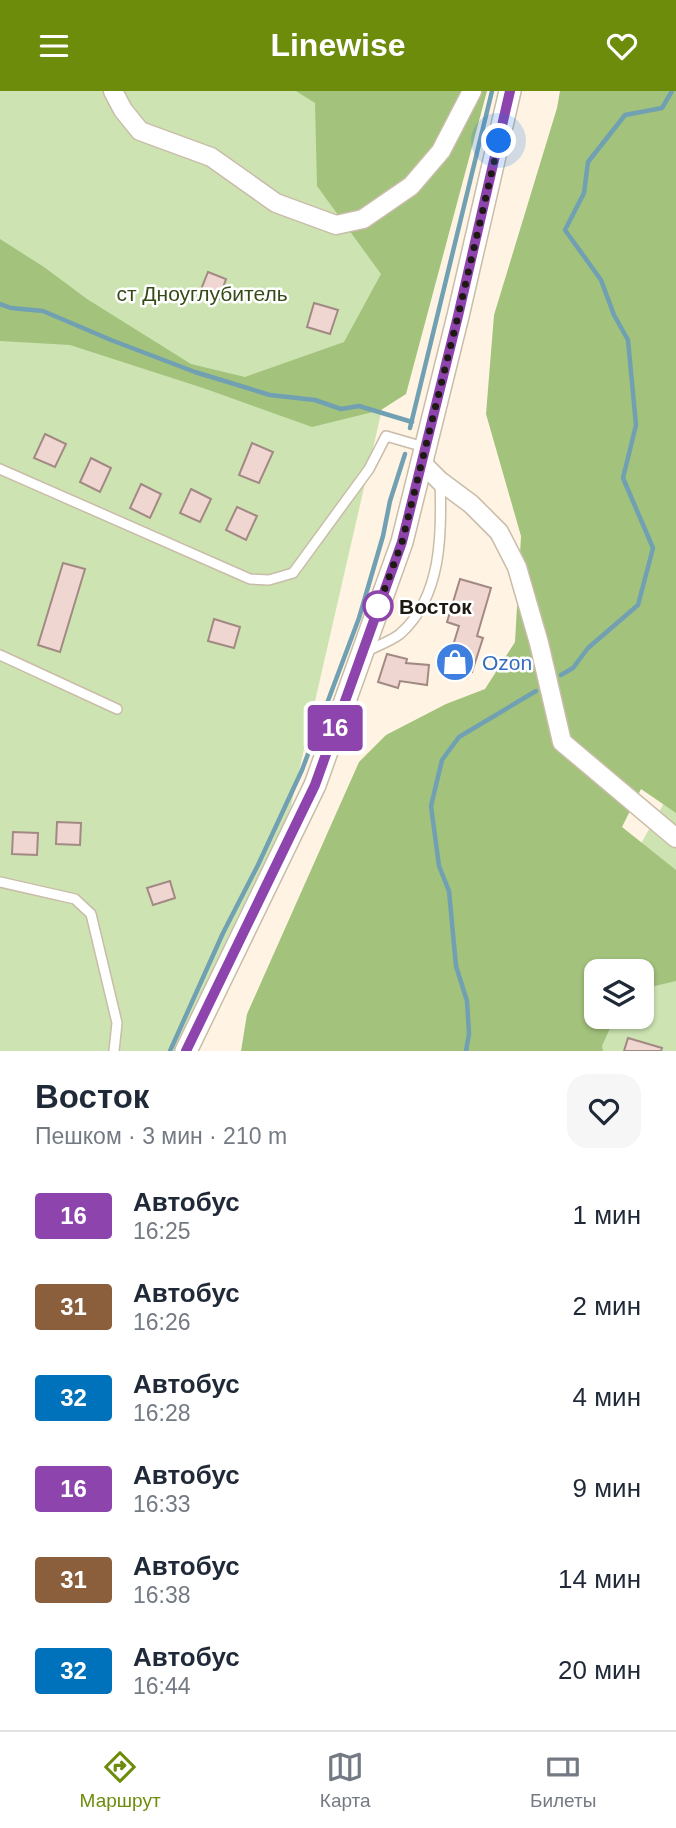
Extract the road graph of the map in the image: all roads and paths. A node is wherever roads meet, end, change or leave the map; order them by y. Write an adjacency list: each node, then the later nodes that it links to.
1 (113, 91): 2 (street)
2 (472, 91)
3 (510, 91): 4 (street)
4 (424, 455): 5 (lane); 6 (street); 7 (street)
5 (0, 469)
6 (440, 481): 7 (lane); 10 (street)
7 (362, 653): 13 (street)
8 (0, 655): 9 (lane)
9 (117, 709)
10 (676, 838)
11 (0, 882): 12 (lane)
12 (114, 1051)
13 (186, 1051)

